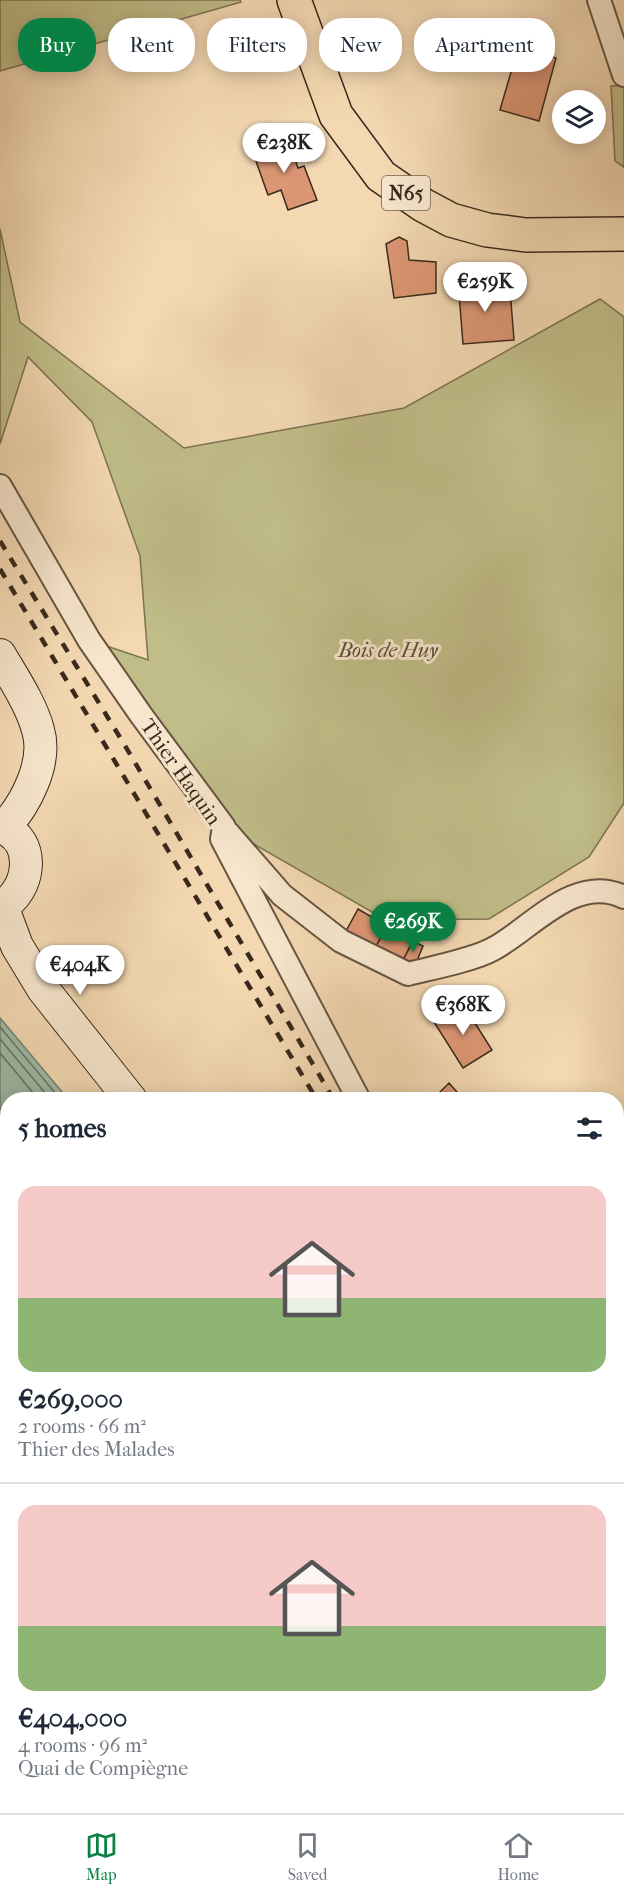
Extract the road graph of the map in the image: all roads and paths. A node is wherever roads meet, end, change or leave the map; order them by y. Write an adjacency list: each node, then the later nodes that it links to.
1 (294, 0): 4 (main road, N65)
2 (599, 0): 3 (street)
3 (624, 75)
4 (624, 234)
5 (0, 486): 7 (street, Thier Haquin)
6 (0, 656): 8 (main road)
7 (224, 827): 9 (street); 12 (street, Thier Haquin)
8 (2, 828): 10 (main road)
9 (624, 897)
10 (1, 906): 11 (main road)
11 (125, 1092)
12 (355, 1092)

